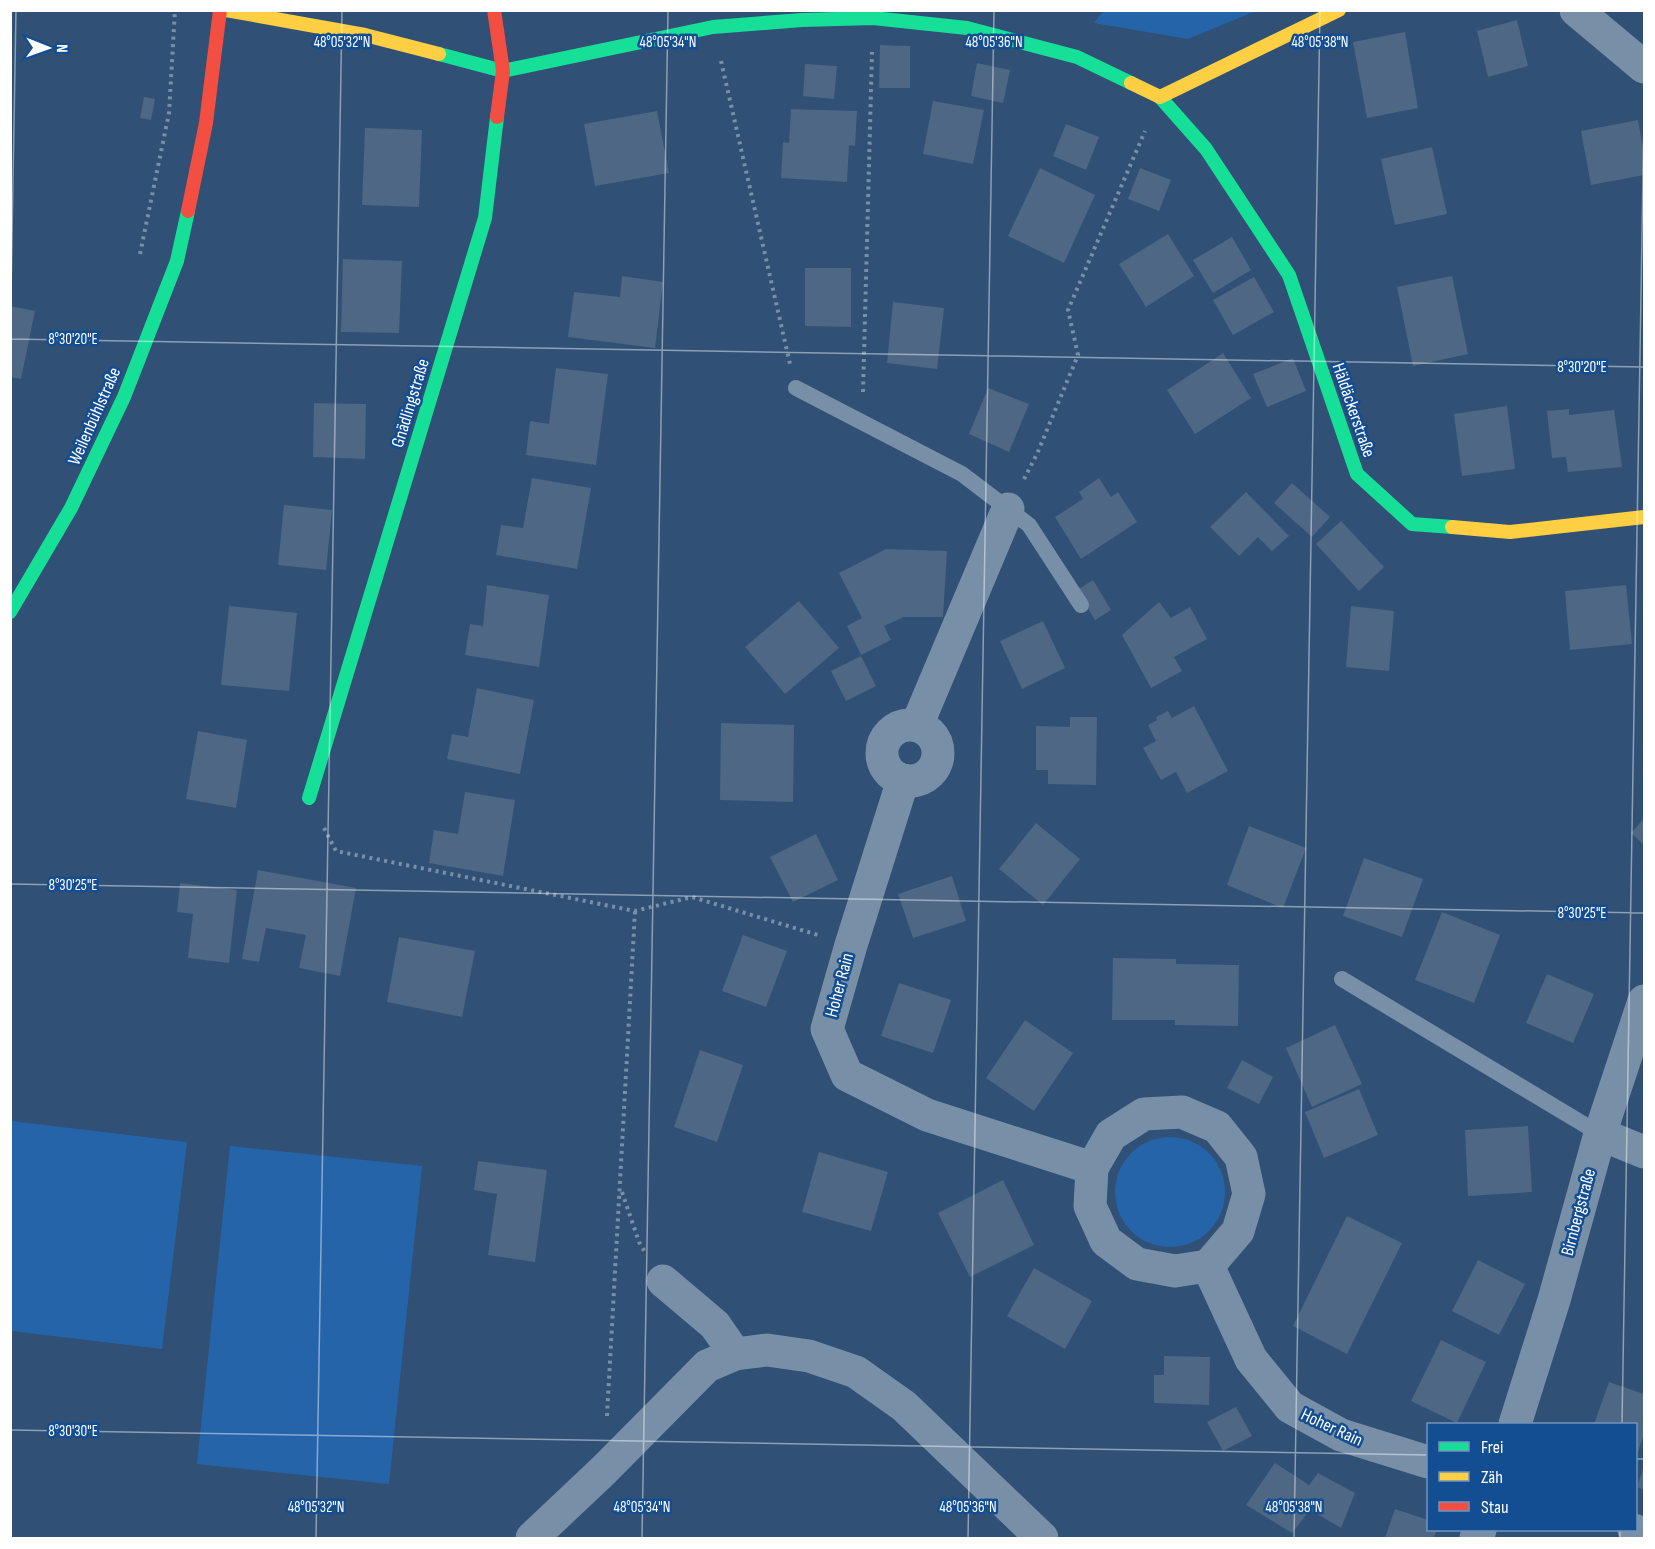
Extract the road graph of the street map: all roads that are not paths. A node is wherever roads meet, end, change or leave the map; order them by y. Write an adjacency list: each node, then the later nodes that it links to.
1 (220, 10): 14 (street, Weilenbühlstraße)
2 (226, 10): 8 (street)
3 (495, 10): 8 (street, Gnädlingstraße)
4 (1339, 10): 9 (street)
5 (1576, 10): 7 (street)
6 (802, 15): 8 (street); 9 (street)
7 (1644, 67)
8 (503, 71): 15 (street, Gnädlingstraße)
9 (1160, 97): 12 (street, Häldäckerstraße)
10 (796, 388): 11 (lane)
11 (1008, 509): 13 (lane); 20 (street, Hoher Rain)
12 (1644, 517)
13 (1081, 605)
14 (10, 612)
15 (309, 798)
16 (1342, 979): 18 (lane)
17 (1644, 1001): 18 (street, Birnbergstraße)
18 (1600, 1134): 19 (street); 24 (street, Birnbergstraße)
19 (1644, 1152)
20 (1092, 1168): 21 (street); 21 (street)
21 (1208, 1266): 25 (street, Hoher Rain)
22 (663, 1281): 23 (street)
23 (735, 1354): 26 (street); 27 (street)
24 (1516, 1423)
25 (1427, 1462)
26 (532, 1539)
27 (1042, 1539)

